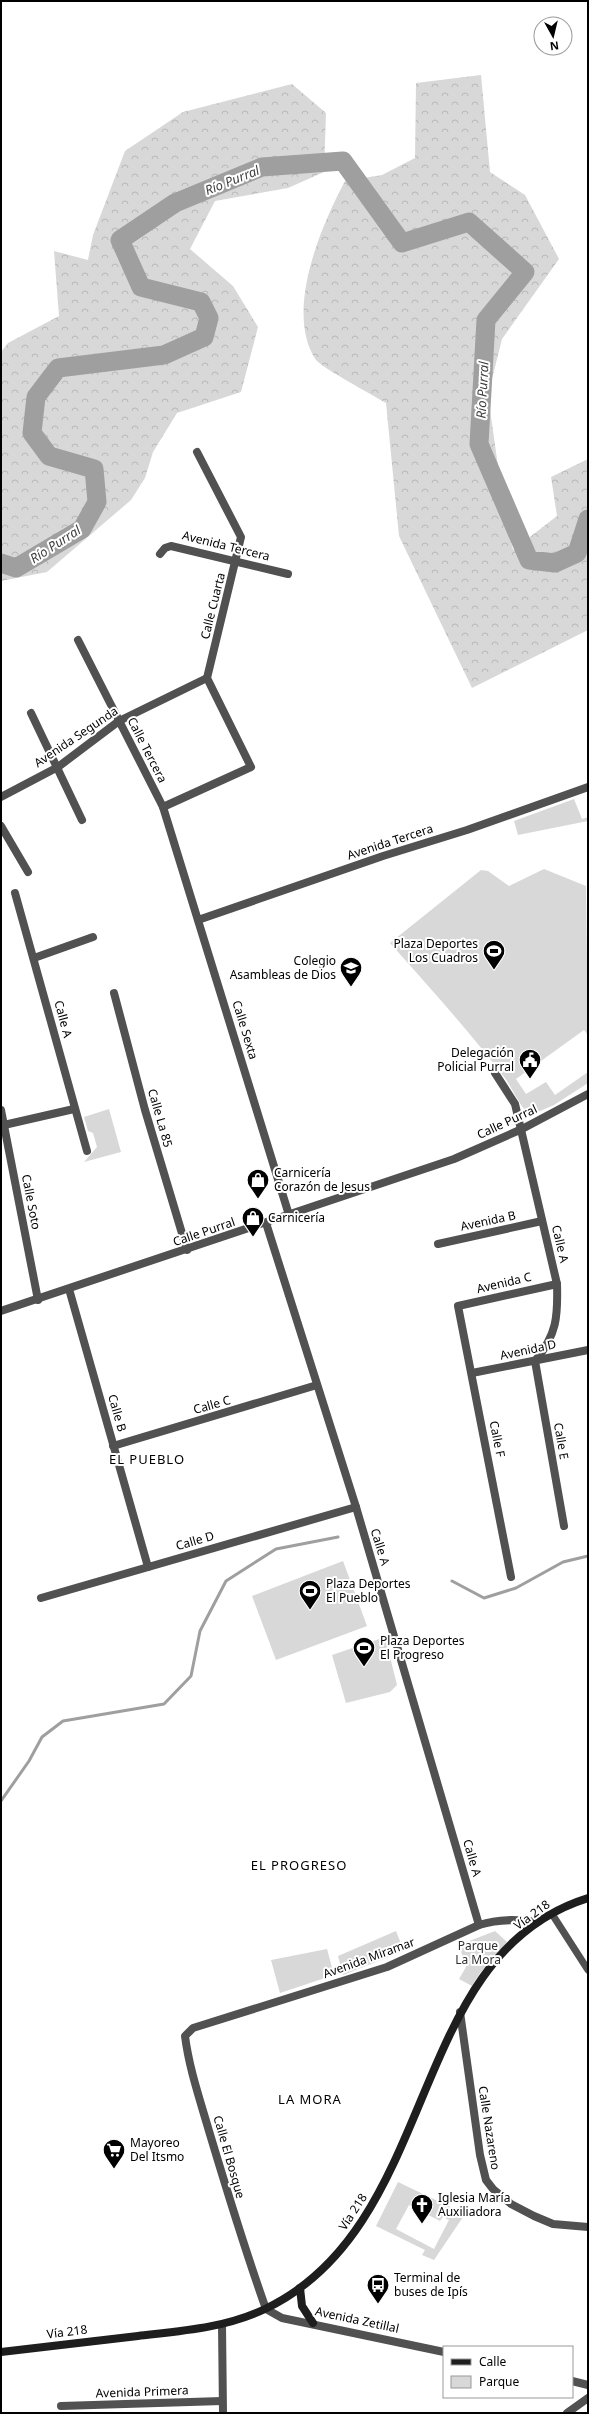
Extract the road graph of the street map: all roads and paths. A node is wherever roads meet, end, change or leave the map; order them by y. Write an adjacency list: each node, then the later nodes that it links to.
1 (197, 452): 3 (street, Calle Cuarta)
2 (160, 554): 3 (street, Avenida Tercera)
3 (237, 560): 4 (street, Avenida Tercera); 6 (street, Calle Cuarta)
4 (288, 574)
5 (78, 640): 8 (street, Calle Tercera)
6 (207, 678): 8 (street, Avenida Segunda); 12 (street)
7 (31, 713): 9 (street)
8 (119, 721): 9 (street, Avenida Segunda); 12 (street, Calle Tercera)
9 (58, 767): 11 (street, Avenida Segunda); 13 (street)
10 (588, 787): 17 (street, Avenida Tercera)
11 (1, 797)
12 (163, 807): 17 (street, Calle Sexta)
13 (82, 820)
14 (1, 826): 15 (street)
15 (28, 872)
16 (15, 893): 19 (street, Calle A)
17 (198, 920): 28 (street, Calle Sexta)
18 (93, 937): 19 (street)
19 (34, 958): 23 (street, Calle A)
20 (114, 993): 32 (street, Calle La 85)
21 (495, 1073): 26 (street, Calle A)
22 (588, 1094): 26 (street, Calle Purral)
23 (74, 1109): 25 (street); 27 (street, Calle A)
24 (1, 1110): 25 (street, Calle Soto)
25 (4, 1125): 35 (street, Calle Soto)
26 (522, 1129): 28 (street, Calle Purral); 29 (street, Calle A)
27 (87, 1151)
28 (289, 1215): 30 (street, Calle Purral)
29 (542, 1221): 31 (street, Avenida B); 33 (street, Calle A)
30 (266, 1223): 32 (street, Calle Purral); 41 (street, Calle A)
31 (438, 1244)
32 (188, 1250): 34 (street, Calle Purral)
33 (557, 1284): 36 (street, Avenida C); 39 (street, Calle A)
34 (69, 1289): 35 (street, Calle Purral); 42 (street, Calle B)
35 (38, 1300): 37 (street, Calle Purral)
36 (458, 1306): 40 (street, Calle F)
37 (1, 1311)
38 (588, 1350): 39 (street, Avenida D)
39 (535, 1361): 40 (street, Avenida D); 44 (street, Calle E)
40 (472, 1373): 46 (street, Calle F)
41 (317, 1386): 42 (street, Calle C); 43 (street, Calle A)
42 (113, 1446): 45 (street, Calle B)
43 (356, 1507): 45 (street, Calle D); 51 (street, Calle A)
44 (564, 1526)
45 (148, 1567): 47 (street, Calle D)
46 (511, 1577)
47 (41, 1598)
48 (588, 1898): 49 (main road, Vía 218)
49 (552, 1914): 50 (main road, Vía 218); 52 (street)
50 (537, 1922): 51 (street, Avenida Miramar); 53 (main road, Vía 218)
51 (478, 1925): 54 (street, Avenida Miramar)
52 (588, 1970)
53 (460, 2011): 55 (street, Calle Nazareno); 56 (main road, Vía 218)
54 (208, 2023): 57 (street, Calle El Bosque)
55 (588, 2227)
56 (300, 2288): 57 (main road, Vía 218); 58 (main road)
57 (266, 2309): 58 (street, Avenida Zetillal); 59 (main road, Vía 218)
58 (313, 2323): 61 (street, Avenida Zetillal)
59 (222, 2325): 60 (main road, Vía 218); 65 (street)
60 (1, 2352)
61 (443, 2352)
62 (573, 2381): 63 (street)
63 (588, 2385)
64 (588, 2398): 68 (street)
65 (222, 2401): 66 (street, Avenida Primera); 67 (street)
66 (62, 2406)
67 (223, 2413)
68 (567, 2413)

